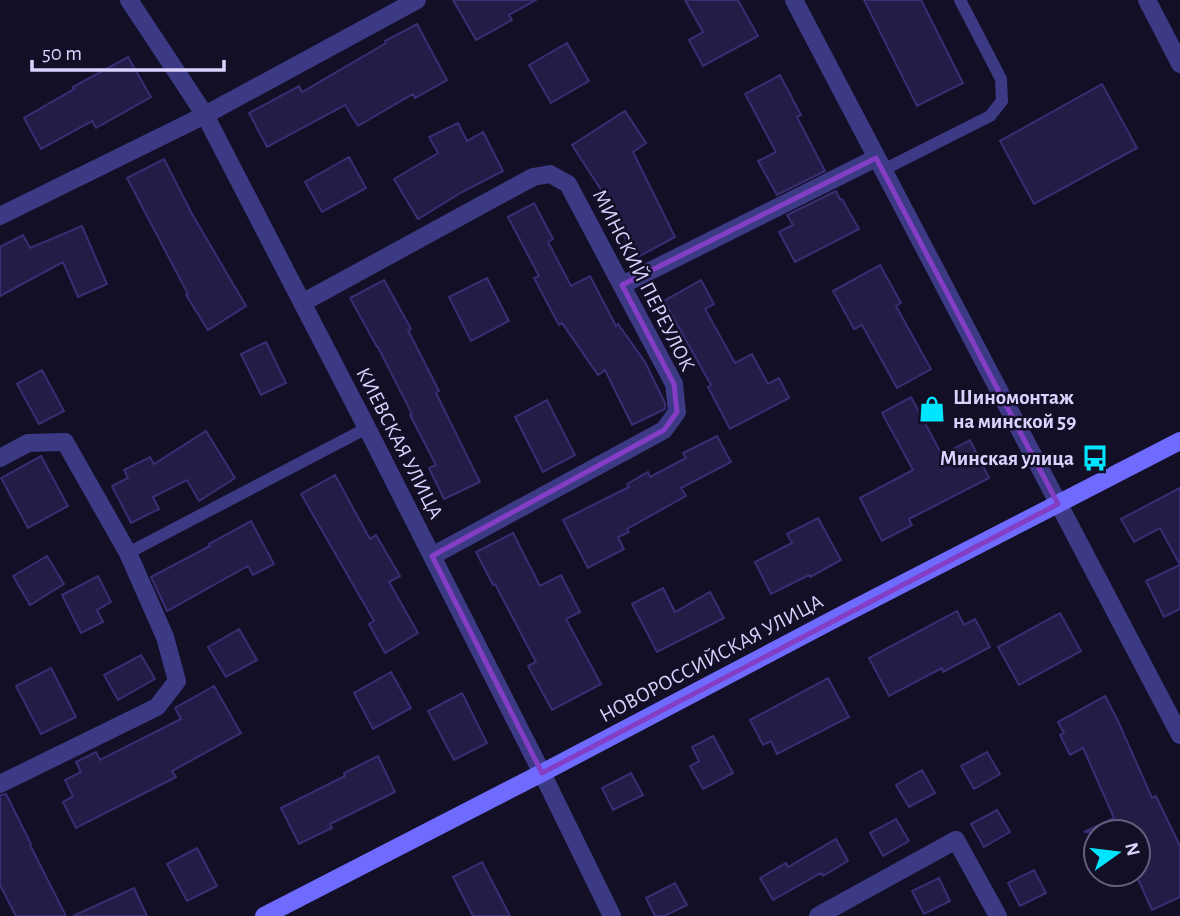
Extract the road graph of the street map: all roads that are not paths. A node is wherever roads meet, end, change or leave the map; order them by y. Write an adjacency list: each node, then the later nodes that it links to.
1 (129, 0): 7 (street, КИЕВСКАЯ УЛИЦА)
2 (417, 0): 7 (street)
3 (793, 0): 8 (street)
4 (960, 0): 8 (lane)
5 (1147, 0): 6 (street)
6 (1180, 64)
7 (205, 115): 9 (street); 11 (street, КИЕВСКАЯ УЛИЦА)
8 (880, 164): 10 (street); 15 (street)
9 (0, 216)
10 (622, 285): 11 (street, МИНСКИЙ ПЕРЕУЛОК); 17 (street, МИНСКИЙ ПЕРЕУЛОК)
11 (302, 303): 12 (street, КИЕВСКАЯ УЛИЦА)
12 (367, 428): 16 (lane); 17 (street, КИЕВСКАЯ УЛИЦА)
13 (1180, 441): 15 (main road, НОВОРОССИЙСКАЯ УЛИЦА)
14 (0, 458): 16 (street)
15 (1058, 504): 18 (street); 19 (main road, НОВОРОССИЙСКАЯ УЛИЦА)
16 (128, 553): 20 (street)
17 (432, 556): 19 (street, КИЕВСКАЯ УЛИЦА)
18 (1177, 723)
19 (542, 773): 21 (main road, НОВОРОССИЙСКАЯ УЛИЦА); 22 (street, КИЕВСКАЯ УЛИЦА)
20 (0, 784)
21 (264, 916)
22 (612, 916)
23 (818, 916): 24 (street)
24 (998, 916)

